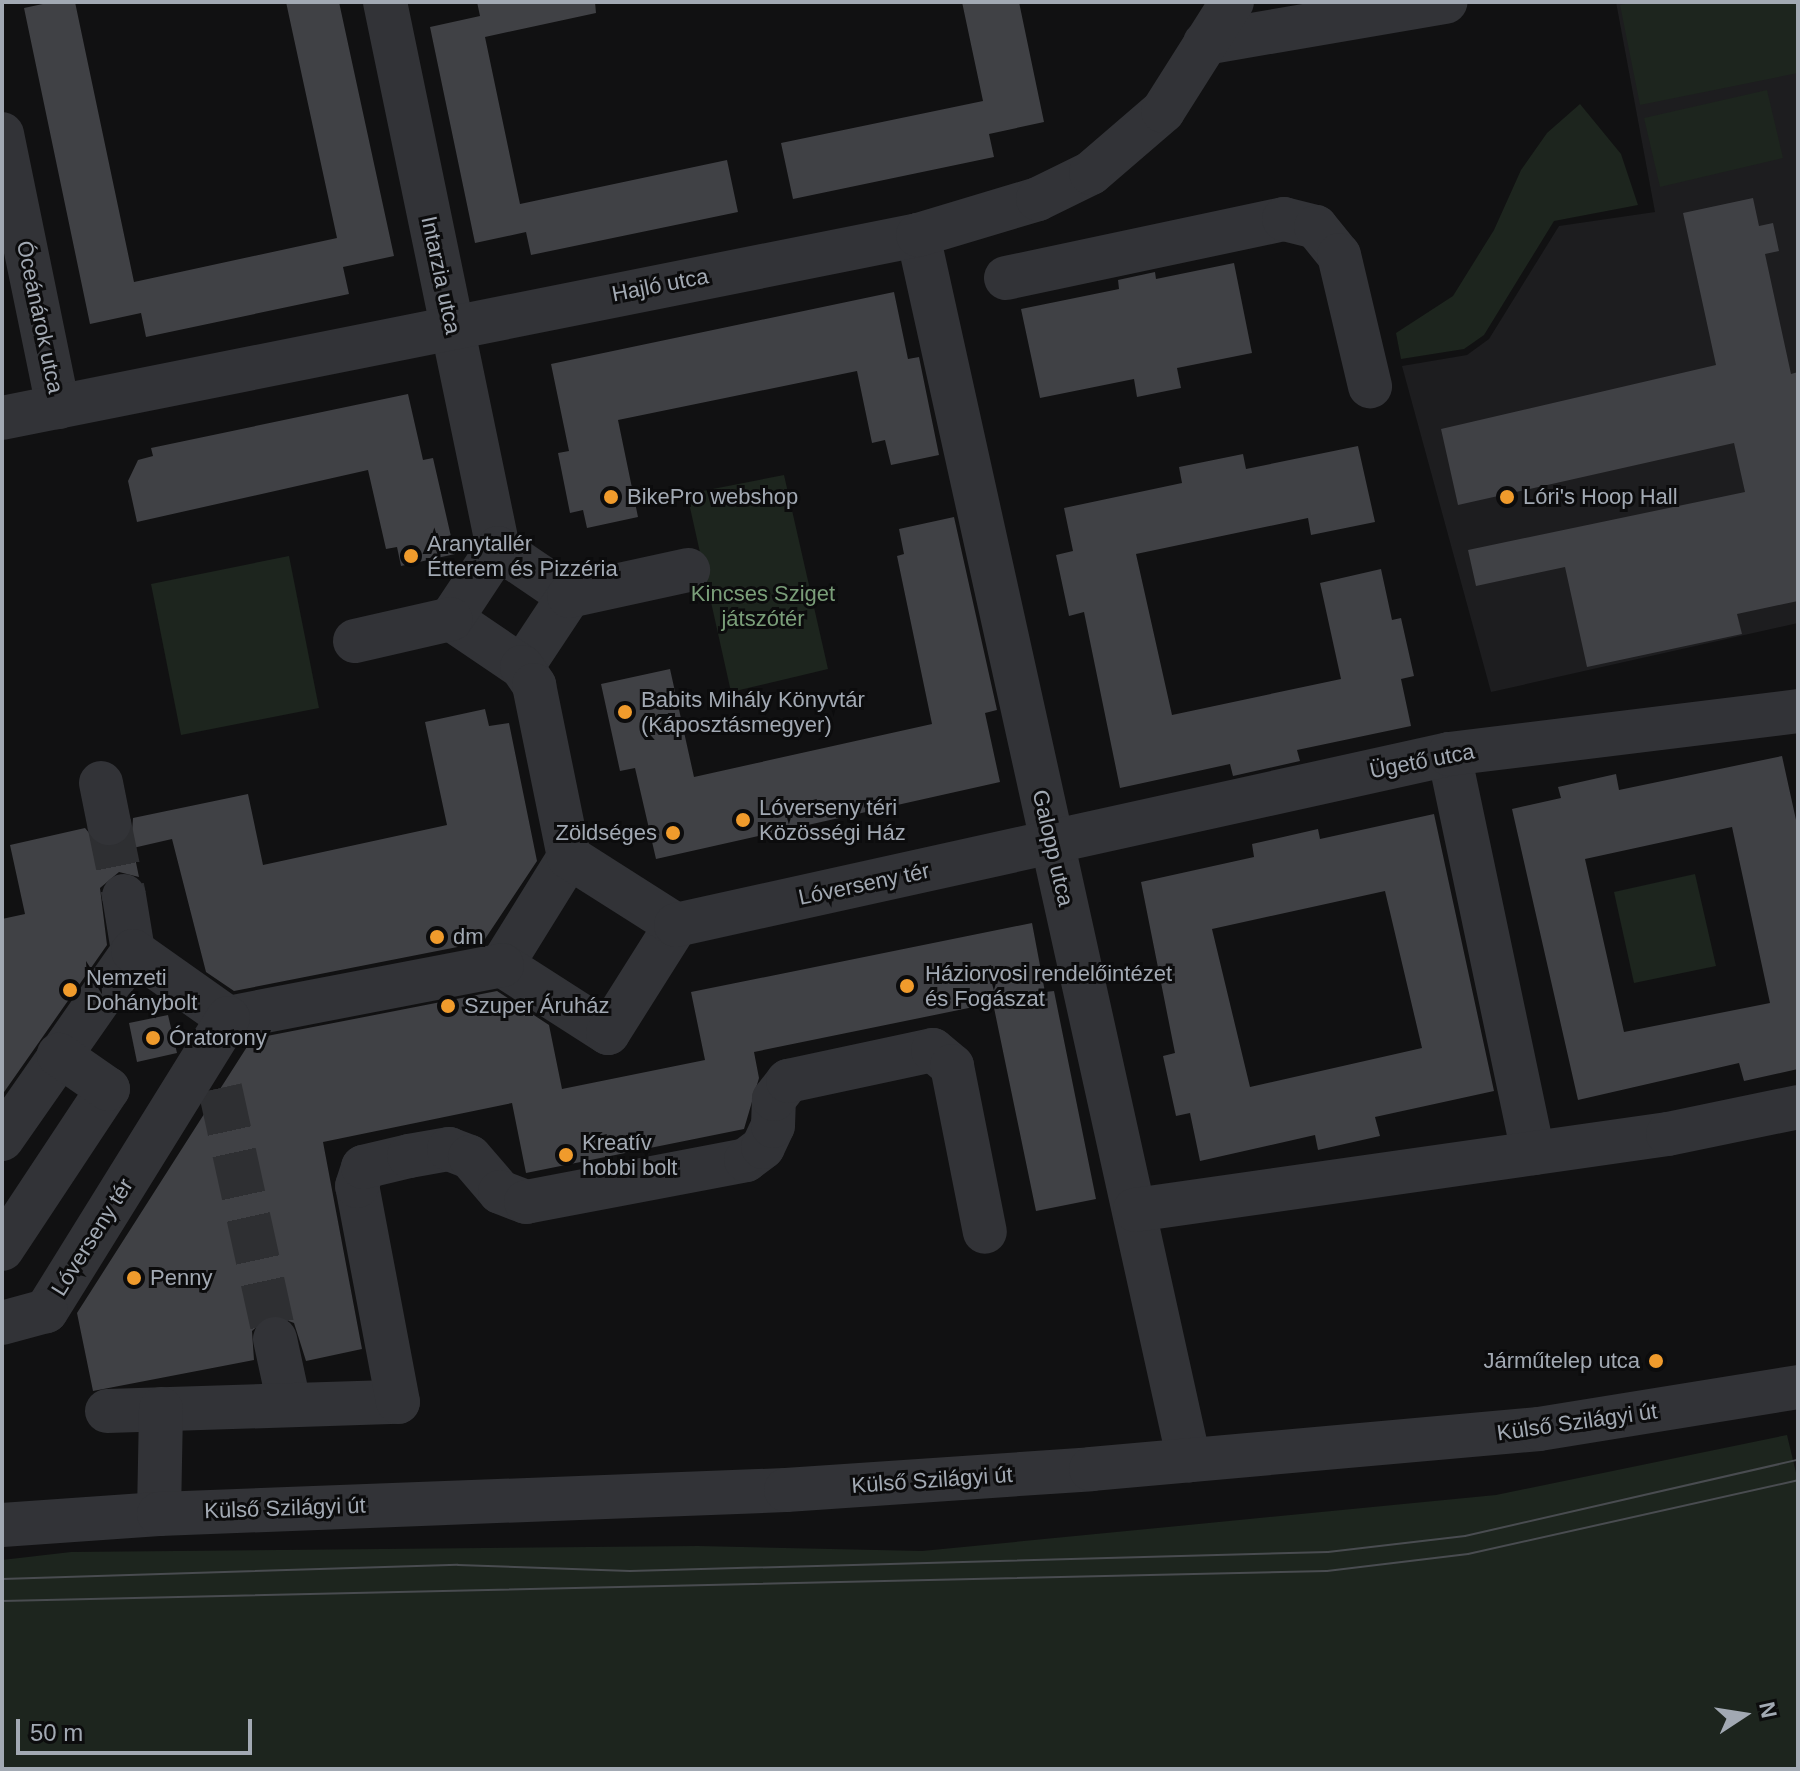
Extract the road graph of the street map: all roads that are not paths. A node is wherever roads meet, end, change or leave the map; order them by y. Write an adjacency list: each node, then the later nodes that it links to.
1 (385, 2): 8 (street, Intarzia utca)
2 (1232, 2): 4 (street, Hajló utca)
3 (1446, 2): 4 (street)
4 (1205, 43): 6 (street, Hajló utca)
5 (2, 134): 10 (street, Óceánárok utca)
6 (918, 235): 8 (street, Hajló utca); 20 (street, Galopp utca)
7 (1006, 278): 9 (street)
8 (451, 325): 10 (street, Hajló utca); 12 (street, Intarzia utca)
9 (1370, 386)
10 (58, 407): 11 (street, Hajló utca)
11 (2, 418)
12 (498, 548): 14 (street); 15 (street)
13 (688, 570): 14 (street)
14 (569, 596): 17 (street)
15 (451, 619): 16 (street); 17 (street)
16 (355, 641)
17 (522, 667): 21 (street)
18 (1798, 711): 19 (street, Ügető utca)
19 (1449, 754): 20 (street, Ügető utca); 33 (street)
20 (1052, 843): 23 (street, Lóverseny tér); 34 (street, Galopp utca)
21 (569, 857): 23 (street); 25 (street)
22 (124, 896): 24 (street)
23 (676, 925): 25 (street)
24 (133, 951): 26 (street); 27 (street)
25 (502, 965): 26 (street)
26 (221, 1032): 28 (street); 31 (street, Lóverseny tér)
27 (59, 1055): 29 (street); 32 (street)
28 (220, 1088)
29 (108, 1089): 31 (street); 36 (street)
30 (1798, 1107): 33 (street)
31 (163, 1125): 37 (street, Lóverseny tér)
32 (2, 1139)
33 (1533, 1153): 34 (street)
34 (1135, 1210): 43 (street, Galopp utca)
35 (985, 1232): 40 (street)
36 (2, 1249)
37 (2, 1323)
38 (275, 1339): 40 (street)
39 (1798, 1387): 43 (street, Külső Szilágyi út)
40 (289, 1404): 41 (street)
41 (161, 1409): 42 (street); 45 (street)
42 (107, 1411)
43 (1189, 1460): 45 (street, Külső Szilágyi út)
44 (2, 1510): 46 (street, Külső Szilágyi út)
45 (159, 1514): 46 (street, Külső Szilágyi út)
46 (61, 1519): 47 (street, Külső Szilágyi út)
47 (2, 1525)

